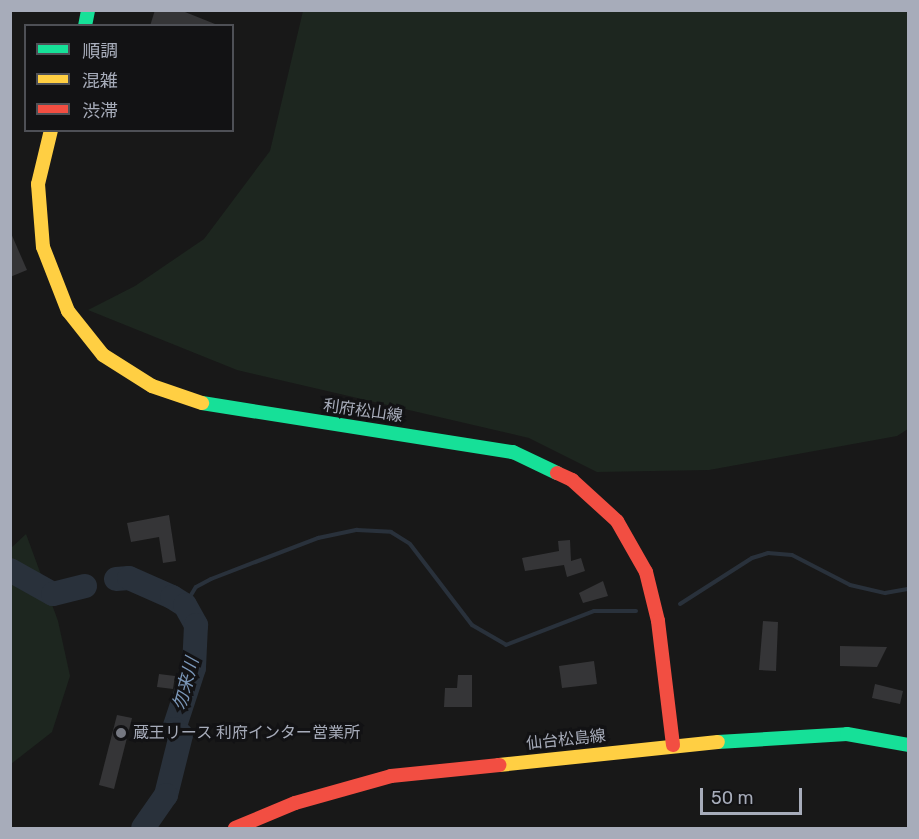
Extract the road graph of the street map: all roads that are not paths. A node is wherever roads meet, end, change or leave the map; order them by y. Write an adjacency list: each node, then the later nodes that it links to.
1 (51, 132): 2 (main road, 利府松山線)
2 (673, 745): 3 (main road, 仙台松島線); 4 (main road, 仙台松島線)
3 (909, 745)
4 (235, 828)

